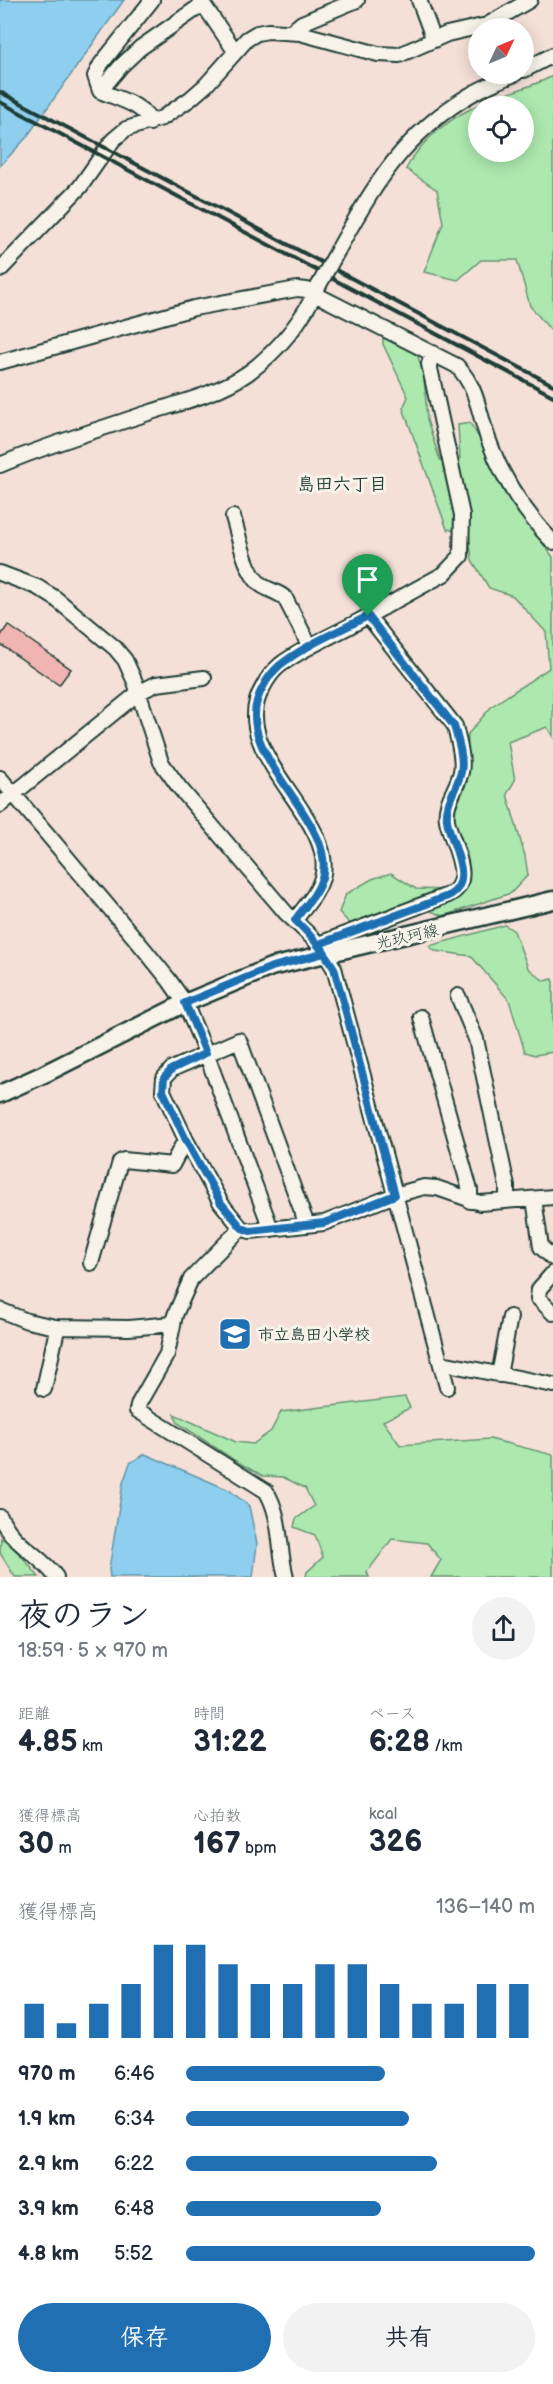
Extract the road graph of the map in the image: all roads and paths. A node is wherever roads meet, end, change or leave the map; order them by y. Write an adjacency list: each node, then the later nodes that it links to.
1 (152, 0): 11 (street)
2 (357, 0): 5 (street)
3 (419, 0): 6 (street)
4 (530, 0): 6 (street)
5 (291, 32): 6 (street); 7 (street)
6 (434, 40)
7 (236, 51): 11 (street); 12 (street)
8 (553, 55): 9 (street)
9 (534, 65)
10 (494, 84): 14 (street, bridge)
11 (100, 91): 12 (street)
12 (150, 123): 13 (street)
13 (0, 270)
14 (317, 289): 15 (street); 16 (street); 17 (street)
15 (433, 353): 19 (street); 21 (street)
16 (0, 362)
17 (0, 465)
18 (233, 518): 22 (street)
19 (553, 542)
20 (0, 573): 24 (street)
21 (368, 616): 22 (street); 30 (street)
22 (310, 647): 29 (street)
23 (204, 678): 24 (street)
24 (138, 693): 26 (street); 29 (street)
25 (0, 778): 26 (street)
26 (13, 794): 27 (street); 32 (street)
27 (0, 805)
28 (553, 900): 30 (main road, 光玖珂線)
29 (295, 920): 30 (street)
30 (322, 949): 32 (main road, 光玖珂線); 37 (street)
31 (458, 996): 41 (street)
32 (185, 1003): 34 (street); 35 (main road, 光玖珂線)
33 (421, 1017): 40 (street)
34 (206, 1053): 36 (street); 42 (street); 44 (street)
35 (0, 1094)
36 (187, 1142): 43 (street); 46 (street)
37 (395, 1195): 40 (street); 42 (street); 53 (street)
38 (553, 1197): 39 (street)
39 (534, 1198): 41 (street); 45 (street)
40 (470, 1201): 41 (street)
41 (507, 1201)
42 (307, 1225): 44 (street)
43 (242, 1228): 44 (street); 51 (street)
44 (271, 1228)
45 (553, 1258)
46 (91, 1263)
47 (553, 1273): 49 (street)
48 (0, 1310): 52 (street)
49 (553, 1313)
50 (510, 1317): 54 (street)
51 (172, 1324): 52 (street); 60 (street)
52 (56, 1327): 57 (street)
53 (441, 1363): 54 (street); 56 (street)
54 (499, 1375): 55 (street)
55 (553, 1385)
56 (447, 1387)
57 (44, 1389)
58 (0, 1517): 59 (street)
59 (56, 1577)
60 (286, 1577)

